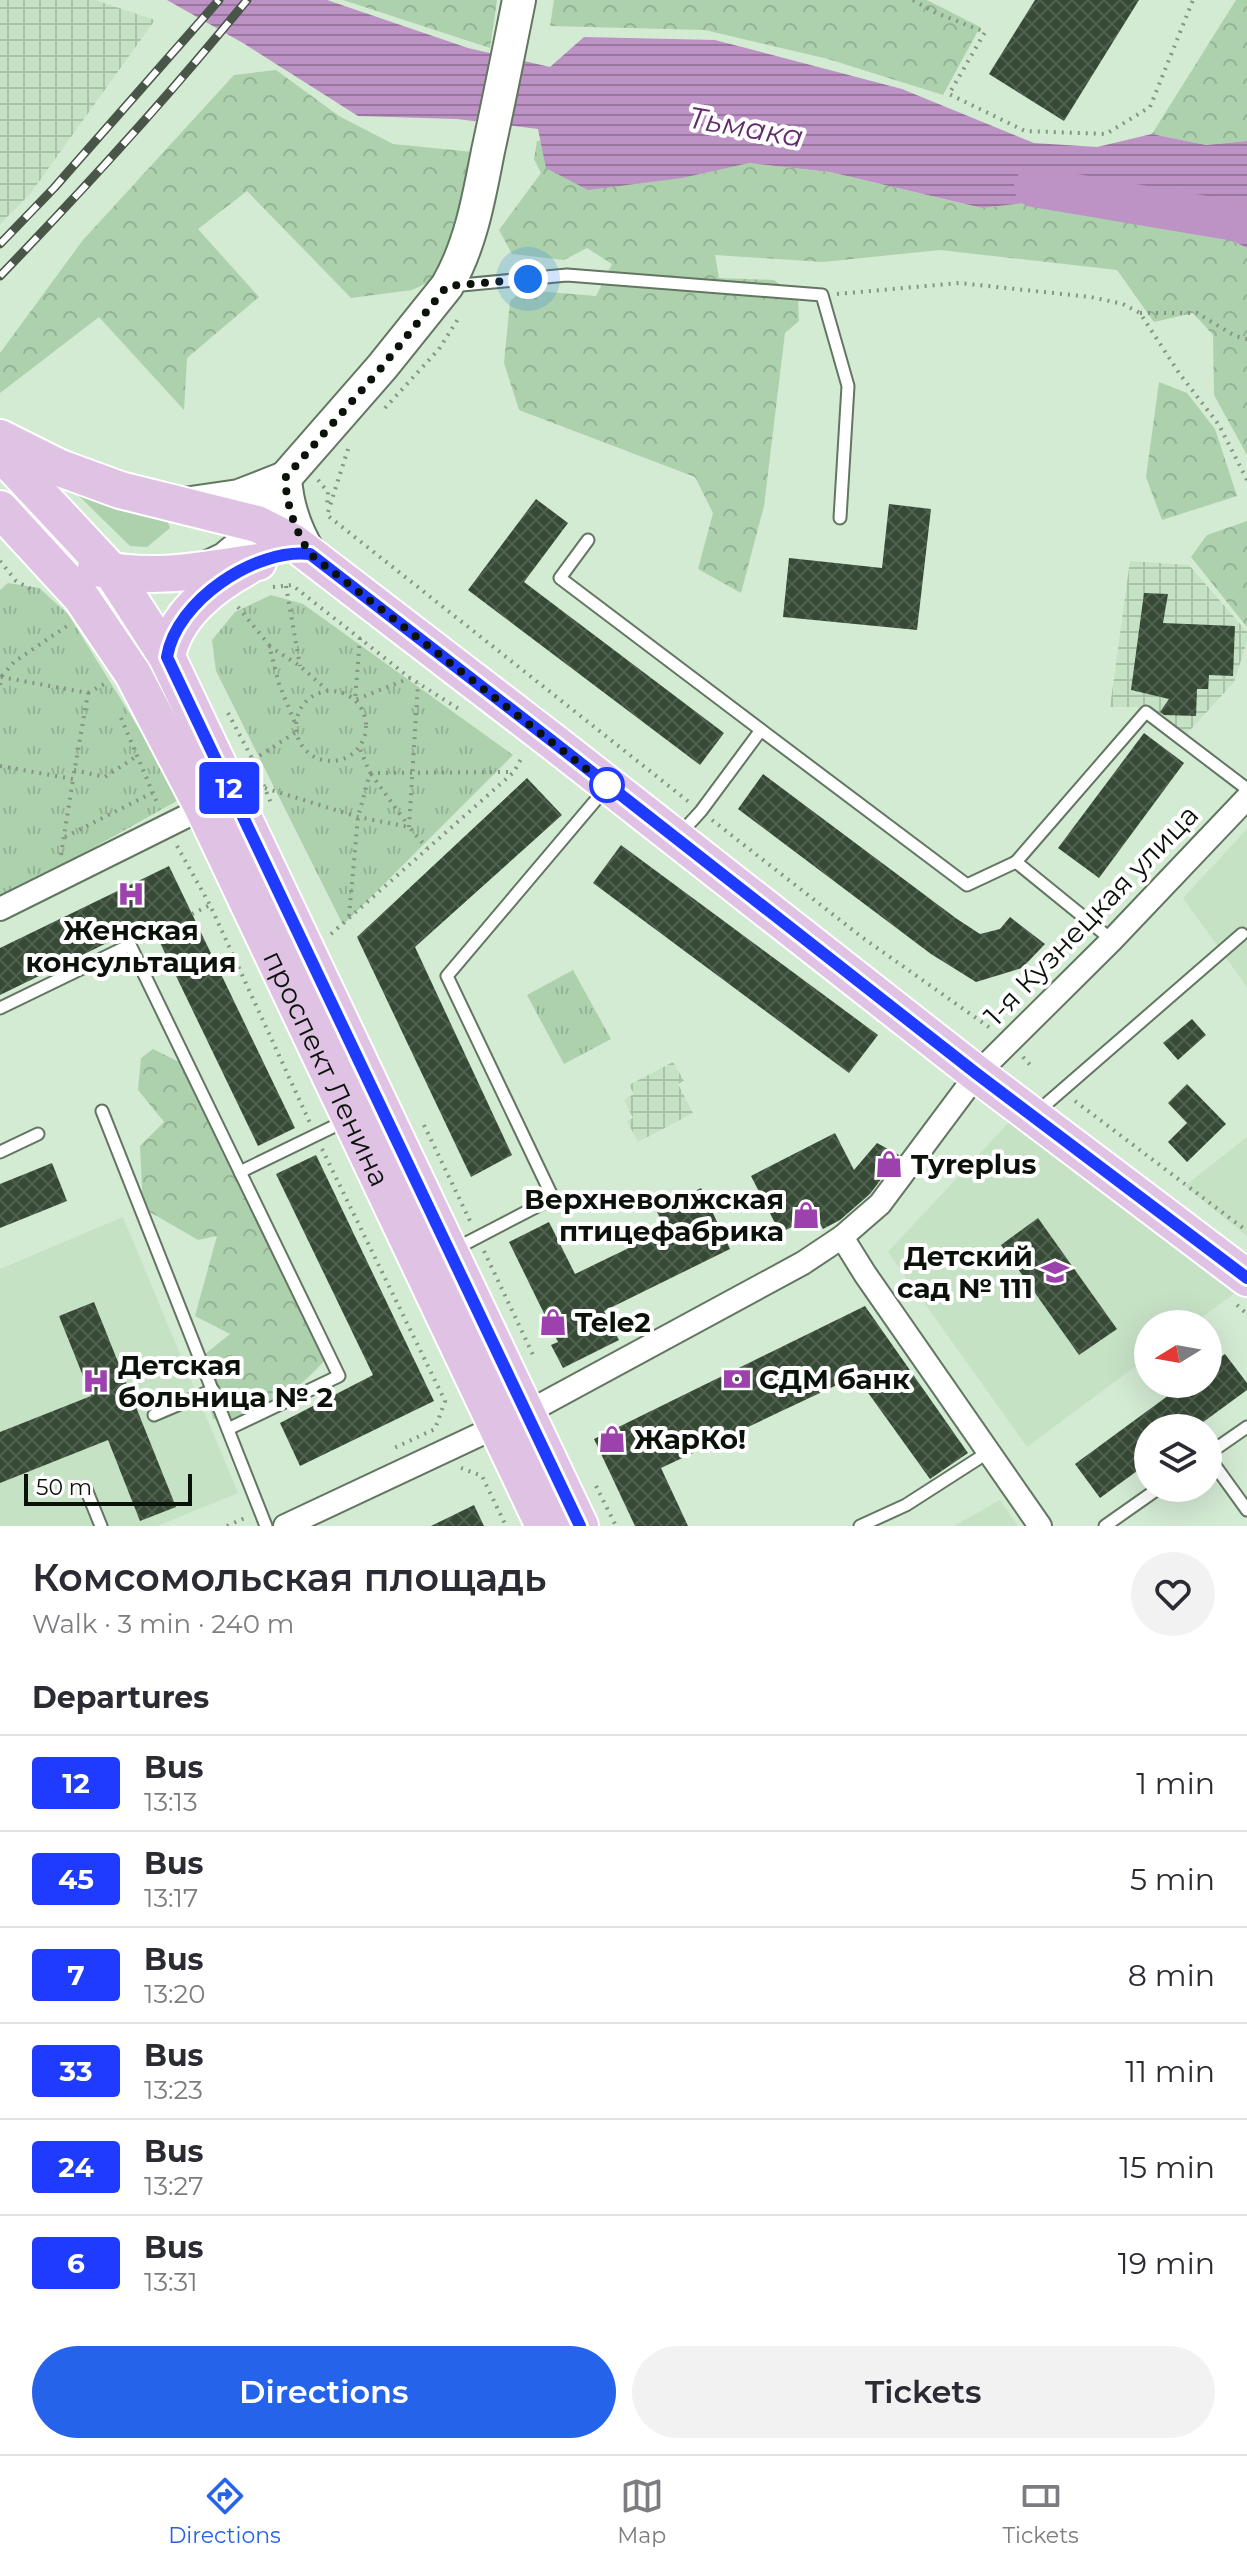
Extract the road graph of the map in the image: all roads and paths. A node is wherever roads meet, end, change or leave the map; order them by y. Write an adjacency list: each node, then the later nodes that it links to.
1 (519, 0): 5 (main road)
2 (913, 0): 3 (path)
3 (1193, 0)
4 (480, 284): 5 (lane); 6 (lane); 9 (path)
5 (447, 286): 13 (main road)
6 (822, 295): 7 (path); 18 (lane)
7 (1140, 313): 8 (path); 14 (path)
8 (1247, 339)
9 (382, 411)
10 (0, 438): 15 (main road)
11 (349, 444): 17 (path)
12 (0, 452): 24 (main road, проспект Ленина)
13 (294, 469): 15 (main road); 17 (path); 19 (main road); 22 (main road)
14 (1247, 480)
15 (173, 504): 19 (main road)
16 (0, 509): 21 (main road, проспект Ленина)
17 (327, 515): 68 (path)
18 (840, 518)
19 (257, 524): 22 (main road); 25 (main road)
20 (588, 540): 48 (lane)
21 (32, 542): 24 (main road); 67 (main road, проспект Ленина)
22 (310, 554): 26 (main road); 62 (main road)
23 (0, 561): 28 (path)
24 (112, 572): 25 (main road); 34 (main road, проспект Ленина)
25 (193, 572): 26 (main road); 31 (main road)
26 (264, 575): 27 (path); 31 (main road)
27 (286, 586): 32 (path); 35 (path)
28 (38, 593)
29 (232, 600): 33 (path)
30 (63, 616): 37 (path)
31 (183, 620): 34 (main road)
32 (360, 638): 38 (path); 43 (path)
33 (269, 645): 35 (path); 47 (path)
34 (167, 657): 101 (main road, проспект Ленина)
35 (300, 666): 41 (path)
36 (98, 672): 42 (path)
37 (1, 677): 40 (path); 42 (path)
38 (410, 678): 39 (path); 43 (path)
39 (418, 683): 46 (path); 58 (path)
40 (0, 685)
41 (327, 690): 43 (path); 47 (path)
42 (88, 693): 57 (path)
43 (355, 700): 51 (path)
44 (226, 709): 54 (path)
45 (118, 712): 52 (path)
46 (466, 713)
47 (296, 725): 49 (path)
48 (761, 730): 68 (lane); 76 (lane)
49 (296, 732): 51 (path); 54 (path)
50 (512, 746): 53 (path)
51 (359, 748): 60 (path)
52 (137, 755): 57 (path); 65 (path)
53 (523, 755): 55 (path); 59 (path)
54 (253, 760): 63 (path)
55 (534, 762)
56 (0, 766): 61 (path)
57 (74, 770): 61 (path)
58 (413, 771): 59 (path); 60 (path); 72 (path)
59 (514, 772): 75 (path)
60 (370, 773): 70 (path); 72 (path)
61 (73, 779): 73 (path)
62 (608, 785): 74 (main road); 101 (lane)
63 (265, 788): 69 (path); 70 (path)
64 (1247, 789): 76 (lane)
65 (152, 793): 71 (path); 73 (path)
66 (1247, 798): 85 (street, 1-я Кузнецкая улица)
67 (203, 808): 71 (street); 94 (main road, проспект Ленина)
68 (701, 811): 74 (lane); 88 (path)
69 (274, 812)
70 (358, 817): 72 (path); 81 (path)
71 (167, 825): 77 (street); 78 (path)
72 (409, 827): 75 (path)
73 (65, 837): 77 (path)
74 (676, 838): 90 (main road)
75 (428, 849): 81 (path)
76 (1016, 862): 85 (lane)
77 (56, 882): 79 (street)
78 (210, 905): 80 (path); 96 (path)
79 (0, 909)
80 (192, 914)
81 (349, 918): 84 (path)
82 (178, 921): 86 (path)
83 (1242, 934): 91 (lane)
84 (329, 935)
85 (1112, 940): 88 (street, 1-я Кузнецкая улица)
86 (130, 945): 87 (lane); 98 (lane)
87 (0, 1008)
88 (1009, 1042): 89 (path); 90 (street, 1-я Кузнецкая улица)
89 (1032, 1067)
90 (977, 1074): 93 (main road); 100 (street, 1-я Кузнецкая улица)
91 (1061, 1091): 93 (lane); 99 (path)
92 (102, 1111): 103 (lane)
93 (1034, 1115): 102 (main road)
94 (349, 1119): 96 (lane); 105 (main road, проспект Ленина)
95 (38, 1134): 97 (lane)
96 (316, 1135): 98 (lane); 110 (path)
97 (0, 1152)
98 (240, 1172): 107 (lane)
99 (1247, 1231)
100 (842, 1237): 105 (street, 1-я Кузнецкая улица); 109 (street)
101 (451, 1251): 105 (main road, проспект Ленина)
102 (1247, 1278)
103 (213, 1390): 104 (lane); 107 (lane)
104 (154, 1415)
105 (512, 1420): 117 (street, 1-я Кузнецкая улица); 122 (main road, проспект Ленина); 123 (main road, проспект Ленина)
106 (1247, 1427): 108 (lane)
107 (228, 1429): 116 (lane)
108 (1222, 1445)
109 (987, 1453): 124 (lane); 125 (street)
110 (381, 1454)
111 (1222, 1475): 115 (lane)
112 (482, 1476): 121 (path)
113 (86, 1489): 118 (lane)
114 (1139, 1502): 126 (lane)
115 (1247, 1510)
116 (260, 1511): 119 (path); 120 (lane)
117 (298, 1523)
118 (101, 1526)
119 (227, 1526)
120 (266, 1526)
121 (506, 1526)
122 (544, 1526)
123 (580, 1526)
124 (860, 1526)
125 (1040, 1526)
126 (1105, 1526)

